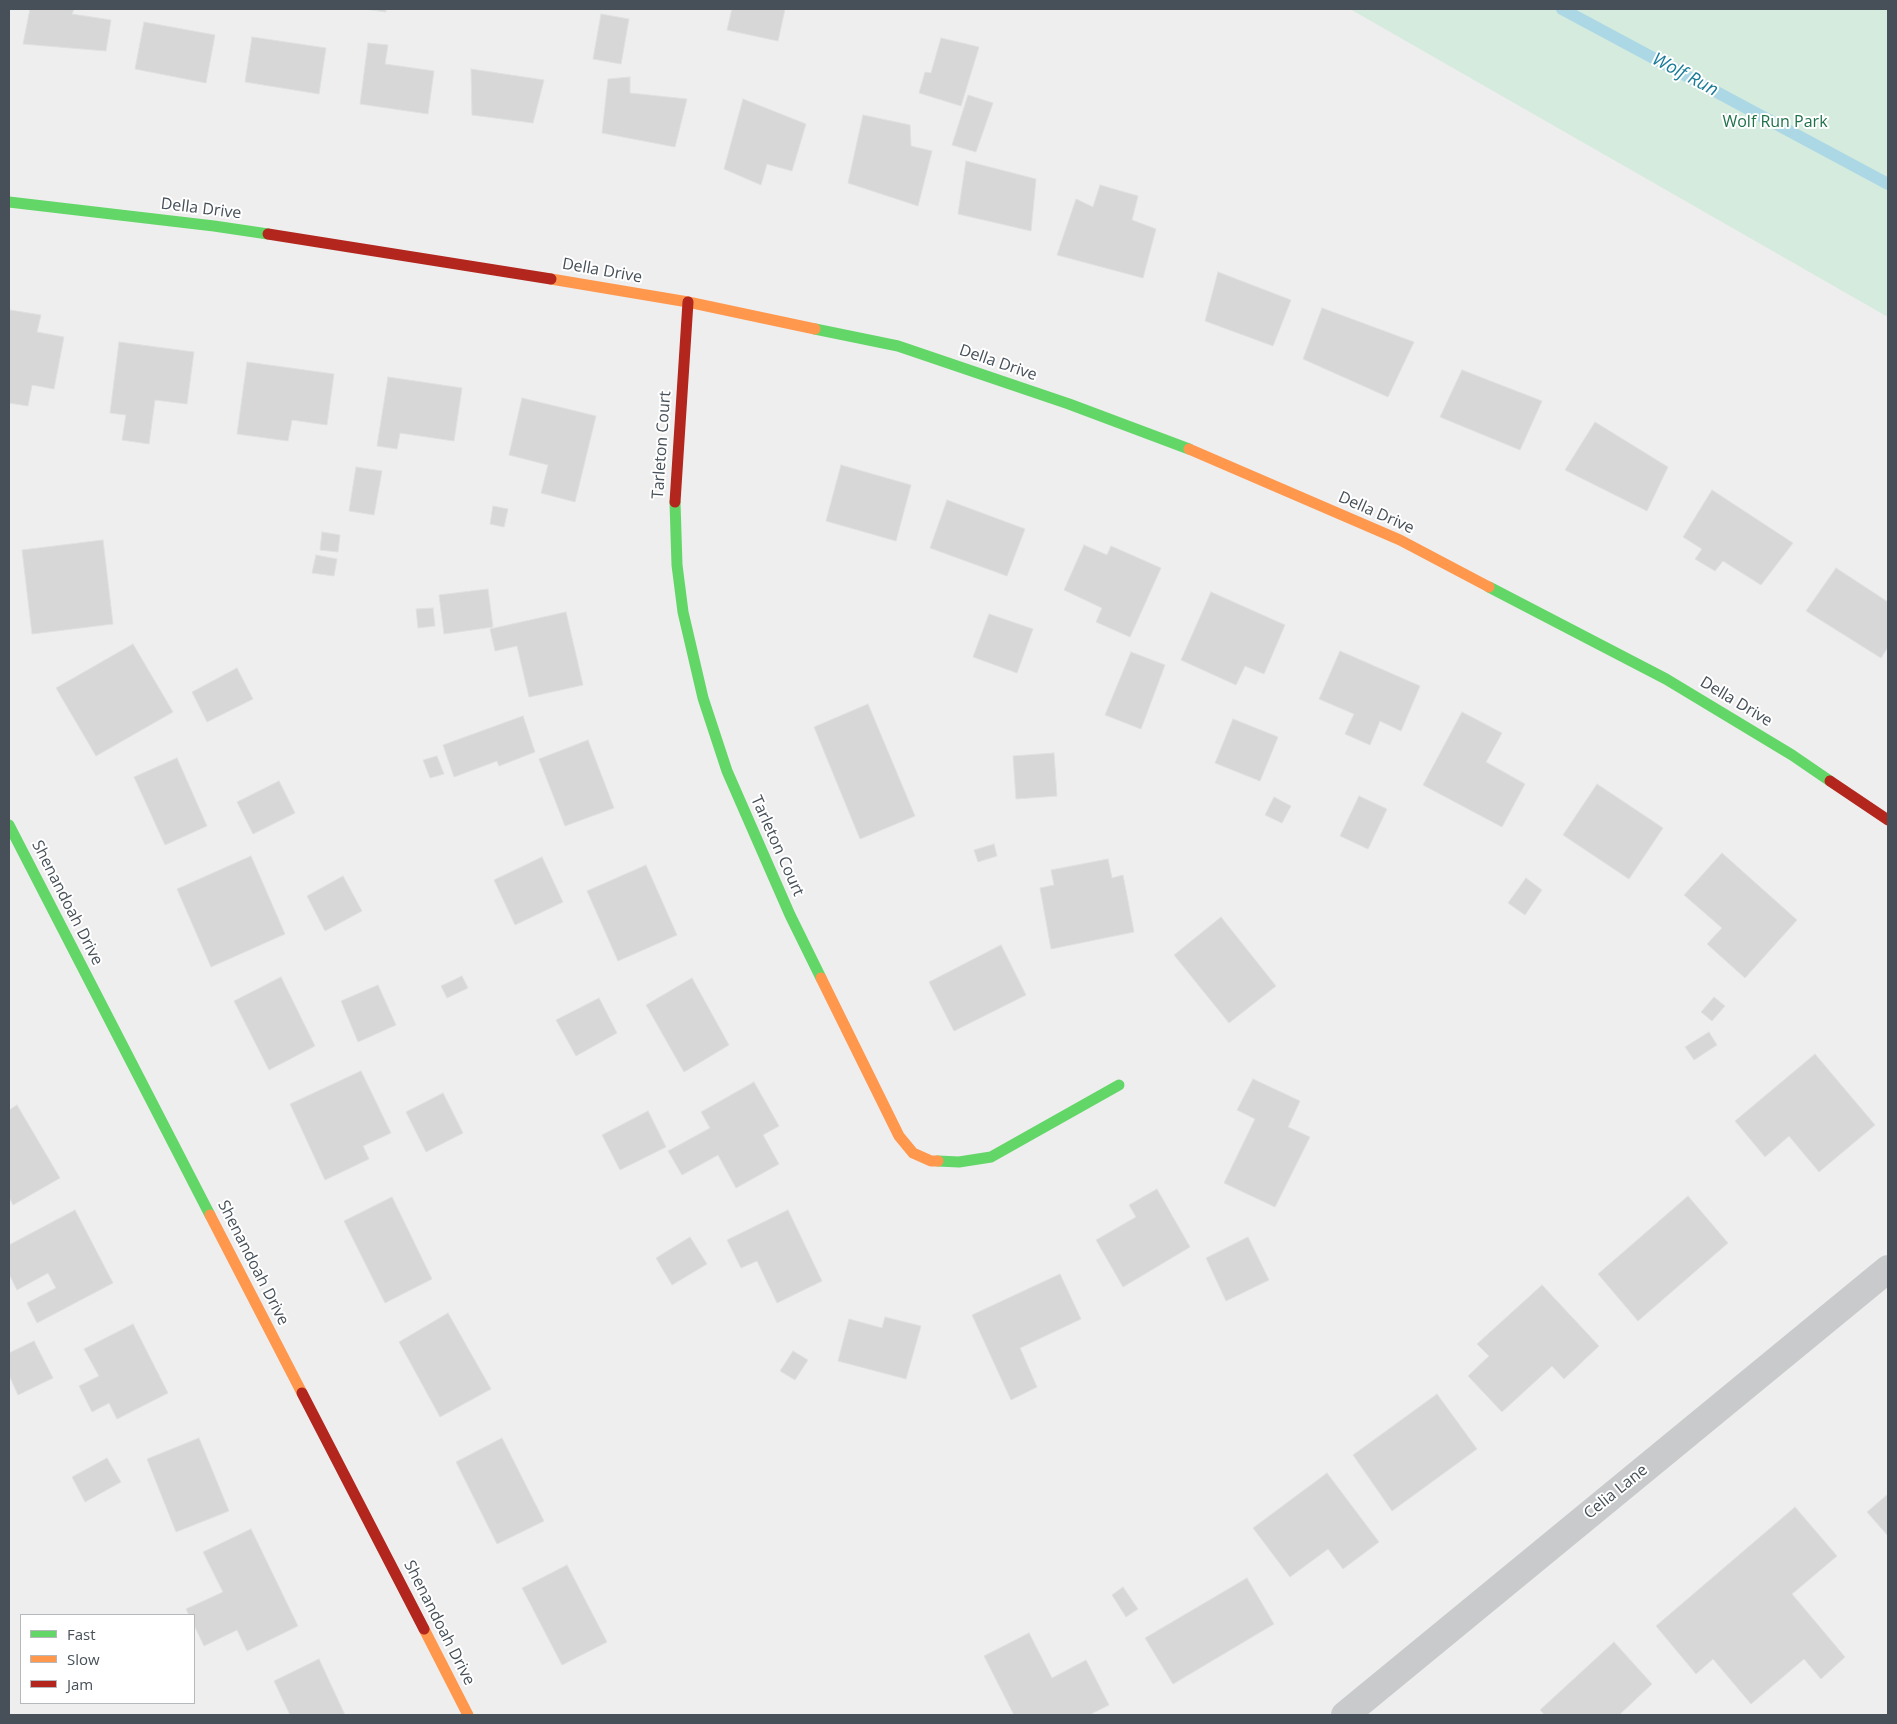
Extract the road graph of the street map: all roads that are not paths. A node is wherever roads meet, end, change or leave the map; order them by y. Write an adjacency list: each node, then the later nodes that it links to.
1 (9, 202): 2 (street, Della Drive)
2 (688, 302): 3 (street, Della Drive); 5 (street, Tarleton Court)
3 (1888, 820)
4 (9, 825): 7 (street, Shenandoah Drive)
5 (1119, 1085)
6 (1888, 1269): 8 (street, Celia Lane)
7 (468, 1715)
8 (1345, 1715)

